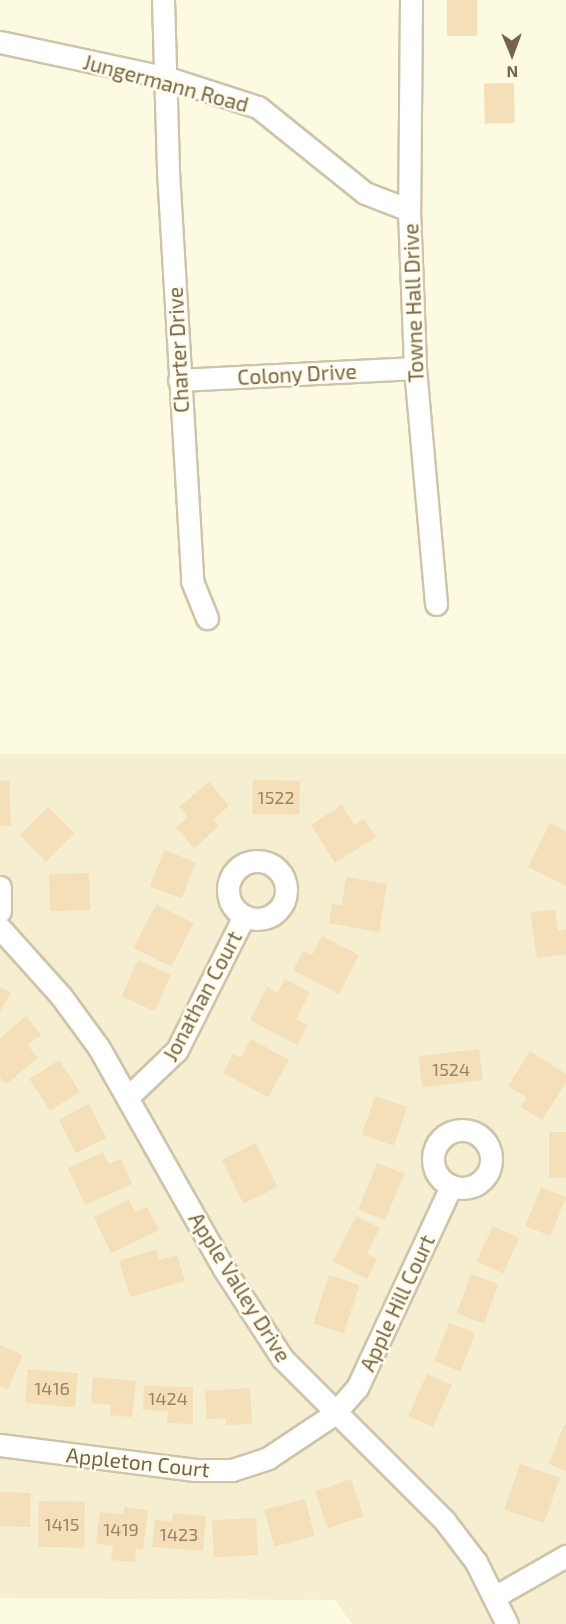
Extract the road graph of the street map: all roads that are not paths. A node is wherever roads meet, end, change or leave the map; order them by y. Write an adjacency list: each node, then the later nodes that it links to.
1 (163, 0): 4 (street, Charter Drive)
2 (411, 0): 5 (street, Towne Hall Drive)
3 (0, 42): 4 (street, Jungermann Road)
4 (168, 78): 5 (street, Jungermann Road); 7 (street, Charter Drive)
5 (409, 210): 6 (street, Towne Hall Drive)
6 (415, 368): 7 (street, Colony Drive); 8 (street, Towne Hall Drive)
7 (179, 380): 9 (street, Charter Drive)
8 (436, 604)
9 (207, 618)
10 (0, 887): 11 (street)
11 (0, 911)
12 (244, 916): 14 (street, Jonathan Court)
13 (0, 928): 14 (street, Apple Valley Drive)
14 (129, 1096): 16 (street, Apple Valley Drive)
15 (451, 1186): 16 (street, Apple Hill Court)
16 (334, 1414): 17 (street, Appleton Court); 19 (street, Apple Valley Drive)
17 (0, 1446)
18 (566, 1556): 19 (street)
19 (494, 1597): 20 (street, Apple Valley Drive)
20 (507, 1624)

